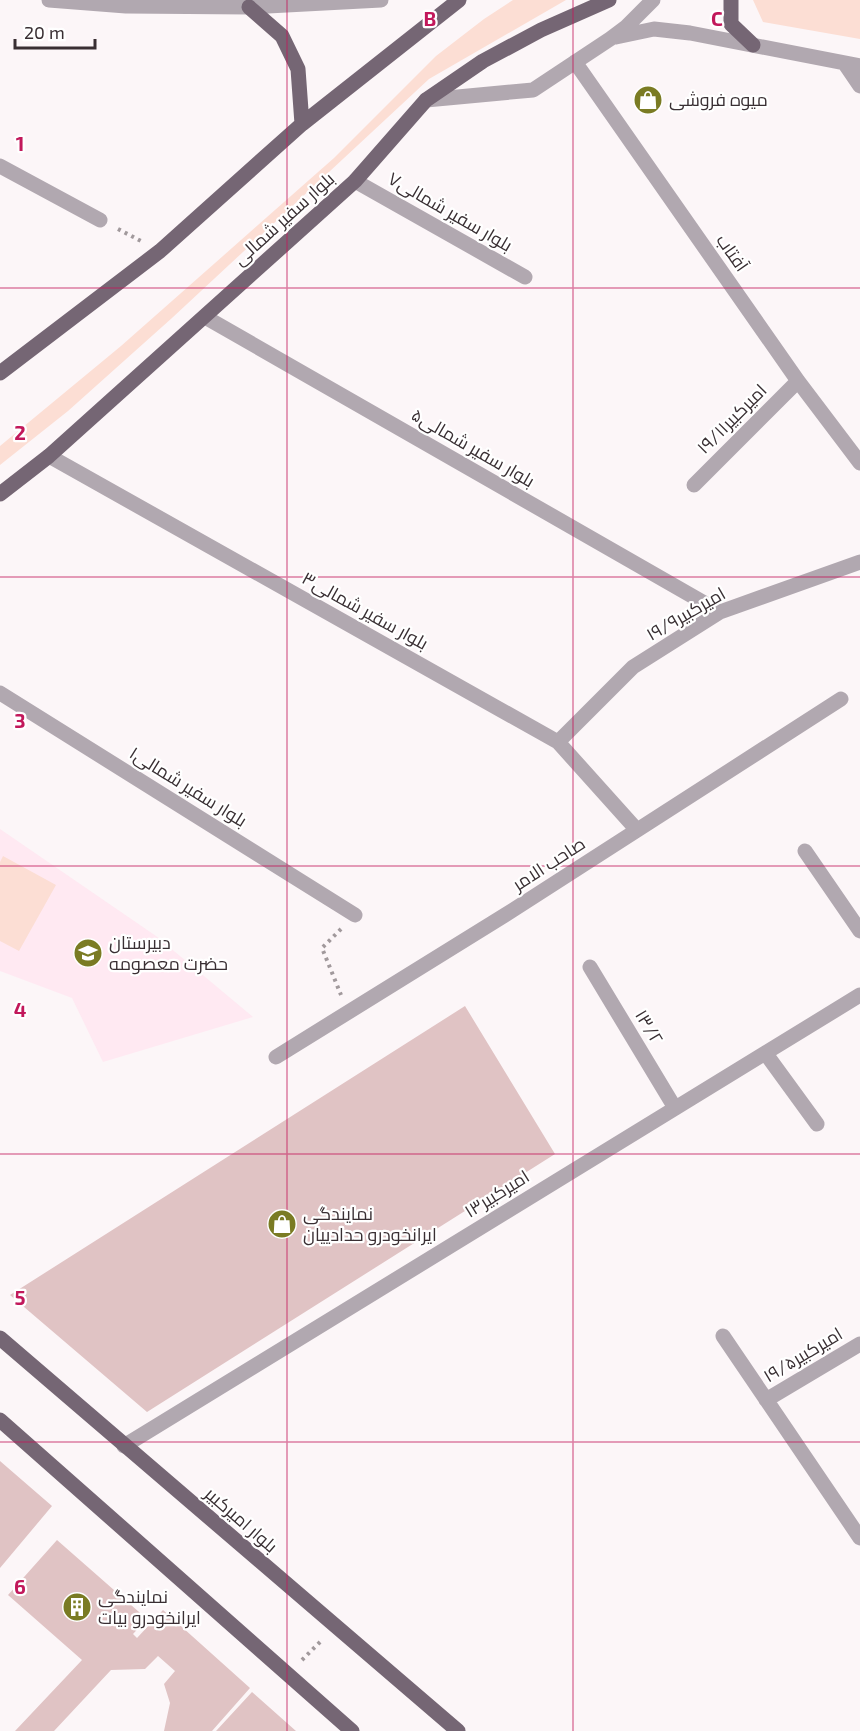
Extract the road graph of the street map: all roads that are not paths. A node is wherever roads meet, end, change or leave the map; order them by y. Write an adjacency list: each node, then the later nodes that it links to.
1 (49, 0): 7 (street)
2 (381, 0): 8 (street)
3 (459, 0): 16 (main road)
4 (609, 0): 15 (main road, بلوار سفیر شمالی)
5 (652, 0): 10 (street)
6 (731, 0): 11 (main road)
7 (126, 3): 9 (street)
8 (299, 3): 9 (street)
9 (249, 7): 16 (main road)
10 (610, 39): 11 (street); 12 (street)
11 (753, 45): 13 (street)
12 (575, 62): 15 (street); 23 (street, آفتاب)
13 (852, 65): 14 (street)
14 (860, 86)
15 (426, 100): 18 (main road, بلوار سفیر شمالی)
16 (302, 124): 22 (main road)
17 (0, 166): 19 (street)
18 (355, 181): 20 (street, بلوار سفیر شمالی۷); 21 (main road, بلوار سفیر شمالی)
19 (100, 220)
20 (525, 277)
21 (206, 317): 24 (main road, بلوار سفیر شمالی); 29 (street, بلوار سفیر شمالی۵)
22 (0, 373)
23 (798, 381): 25 (street, آفتاب); 26 (street, امیرکبیر۱۹/۱۱)
24 (49, 456): 27 (main road, بلوار سفیر شمالی); 32 (street, بلوار سفیر شمالی۳)
25 (860, 463)
26 (694, 485)
27 (0, 494)
28 (860, 562): 29 (street, امیرکبیر۱۹/۹)
29 (720, 612): 32 (street, امیرکبیر۱۹/۹)
30 (0, 693): 35 (street, بلوار سفیر شمالی۱)
31 (841, 699): 33 (street, صاحب الامر)
32 (558, 742): 33 (street, بلوار سفیر شمالی۳)
33 (637, 830): 40 (street, صاحب الامر)
34 (806, 851): 36 (street)
35 (355, 915)
36 (860, 931)
37 (590, 967): 41 (street, ۱۳/۲)
38 (860, 994): 39 (street, امیرکبیر۱۳)
39 (766, 1054): 41 (street, امیرکبیر۱۳); 42 (street)
40 (276, 1057)
41 (675, 1108): 48 (street, امیرکبیر۱۳)
42 (817, 1124)
43 (723, 1336): 46 (street)
44 (0, 1338): 48 (main road, بلوار امیرکبیر)
45 (860, 1344): 46 (street, امیرکبیر۱۹/۵)
46 (766, 1400): 49 (street)
47 (0, 1420): 50 (main road)
48 (124, 1446): 51 (main road, بلوار امیرکبیر)
49 (860, 1539)
50 (352, 1731)
51 (458, 1731)

